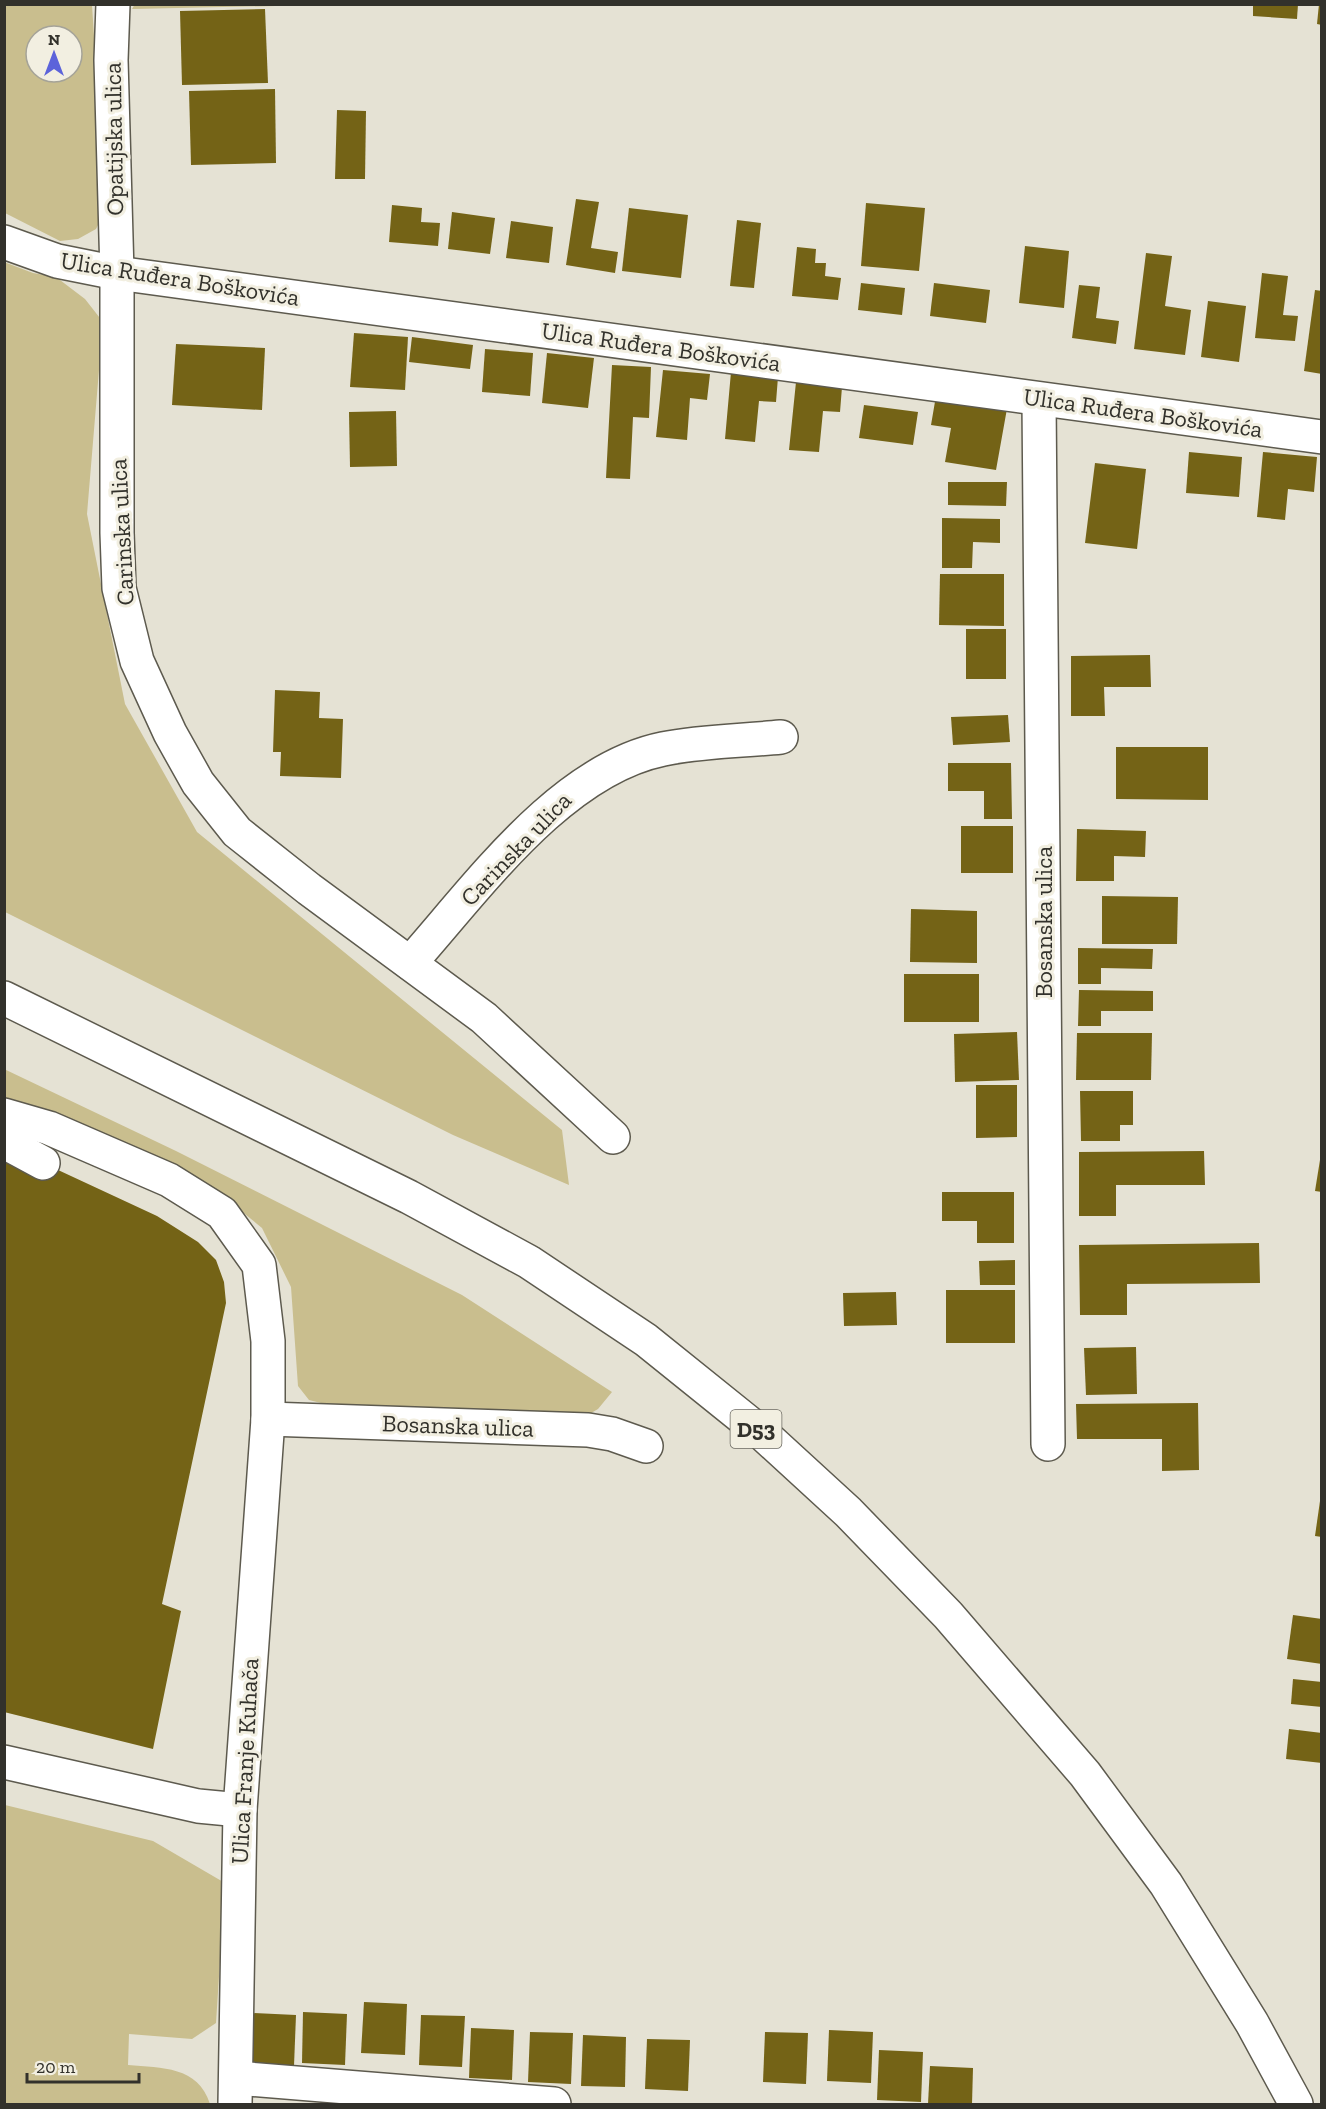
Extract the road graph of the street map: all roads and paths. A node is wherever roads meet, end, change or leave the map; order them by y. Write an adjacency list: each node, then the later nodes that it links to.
1 (113, 4): 3 (street, Opatijska ulica)
2 (4, 242): 3 (street, Ulica Ruđera Boškovića)
3 (117, 273): 4 (street, Ulica Ruđera Boškovića); 7 (street, Carinska ulica)
4 (1039, 400): 5 (street, Ulica Ruđera Boškovića); 14 (street, Bosanska ulica)
5 (1322, 437)
6 (781, 737): 7 (street, Carinska ulica)
7 (410, 963): 10 (street, Carinska ulica)
8 (4, 998): 20 (street, D53)
9 (4, 1115): 13 (street, Ulica Franje Kuhača)
10 (613, 1137)
11 (4, 1142): 12 (street)
12 (43, 1163)
13 (268, 1419): 15 (street, Bosanska ulica); 17 (street, Ulica Franje Kuhača)
14 (1048, 1444)
15 (645, 1446)
16 (4, 1762): 17 (street)
17 (240, 1810): 18 (street, Ulica Franje Kuhača)
18 (236, 2091): 19 (street)
19 (554, 2104)
20 (1296, 2104)

